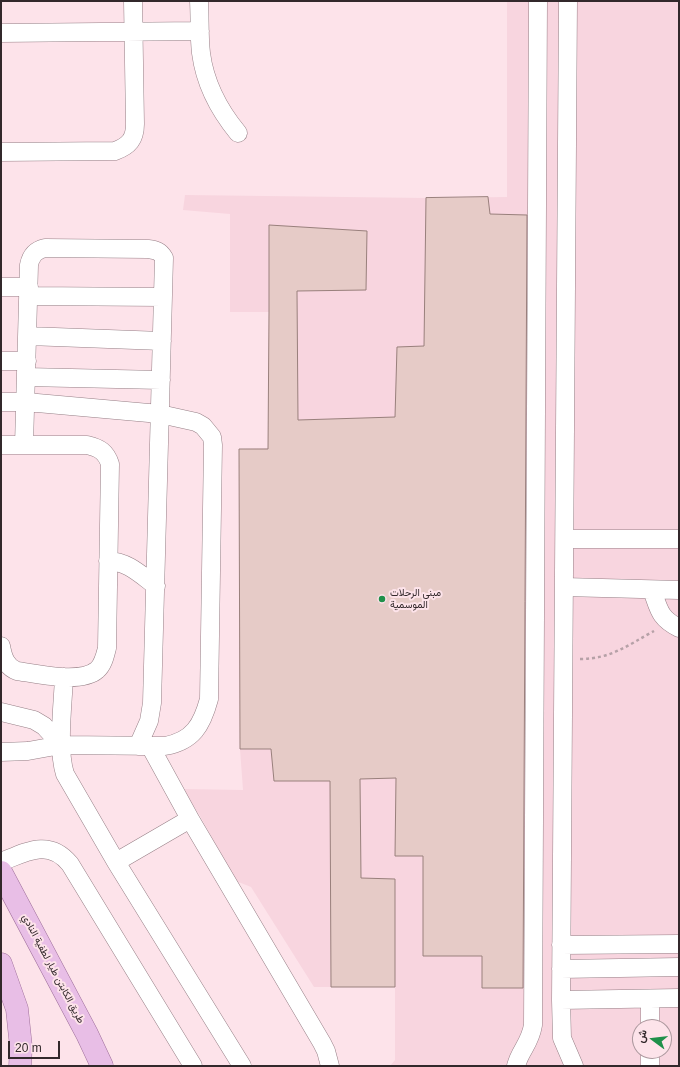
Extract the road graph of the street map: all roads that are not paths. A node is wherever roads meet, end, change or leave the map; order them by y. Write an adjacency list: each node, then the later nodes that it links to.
1 (133, 1): 6 (lane)
2 (199, 1): 5 (lane)
3 (538, 1): 57 (lane)
4 (568, 1): 23 (lane)
5 (200, 31): 6 (lane); 8 (lane)
6 (134, 32): 7 (lane); 9 (lane)
7 (1, 33)
8 (238, 133)
9 (1, 152)
10 (1, 287): 11 (lane)
11 (29, 292): 12 (lane); 12 (lane); 13 (lane)
12 (163, 296): 14 (lane)
13 (28, 336): 14 (lane); 16 (lane)
14 (162, 341): 17 (lane)
15 (1, 361): 16 (lane)
16 (27, 369): 17 (lane); 19 (lane)
17 (161, 380): 20 (lane)
18 (1, 402): 19 (lane)
19 (26, 402): 20 (lane); 22 (lane)
20 (160, 414): 26 (lane); 35 (lane)
21 (1, 445): 22 (lane)
22 (24, 445): 25 (lane)
23 (565, 539): 24 (lane); 27 (lane)
24 (679, 539)
25 (108, 560): 26 (lane); 32 (lane)
26 (156, 586): 35 (lane)
27 (564, 588): 28 (lane); 43 (lane)
28 (652, 590): 29 (lane); 30 (lane)
29 (679, 590)
30 (674, 625)
31 (1, 646): 32 (lane)
32 (64, 677): 34 (lane)
33 (1, 712): 34 (lane)
34 (61, 745): 35 (lane); 36 (lane); 39 (lane)
35 (144, 746): 37 (lane)
36 (1, 752)
37 (190, 818): 39 (lane); 56 (lane)
38 (1, 862): 54 (lane)
39 (116, 862): 55 (lane)
40 (1, 872): 53 (main road, طريق الكابتن طيار لطفية النادي)
41 (622, 944): 42 (lane); 43 (lane); 46 (lane)
42 (679, 944)
43 (561, 945): 47 (lane)
44 (1, 964): 52 (main road)
45 (679, 967): 46 (lane)
46 (621, 968): 47 (lane)
47 (561, 969): 50 (lane)
48 (679, 998): 49 (lane)
49 (650, 999): 50 (lane); 51 (lane)
50 (561, 1000): 58 (lane)
51 (650, 1019)
52 (20, 1066)
53 (102, 1066)
54 (193, 1066)
55 (242, 1066)
56 (330, 1066)
57 (516, 1066)
58 (574, 1066)

